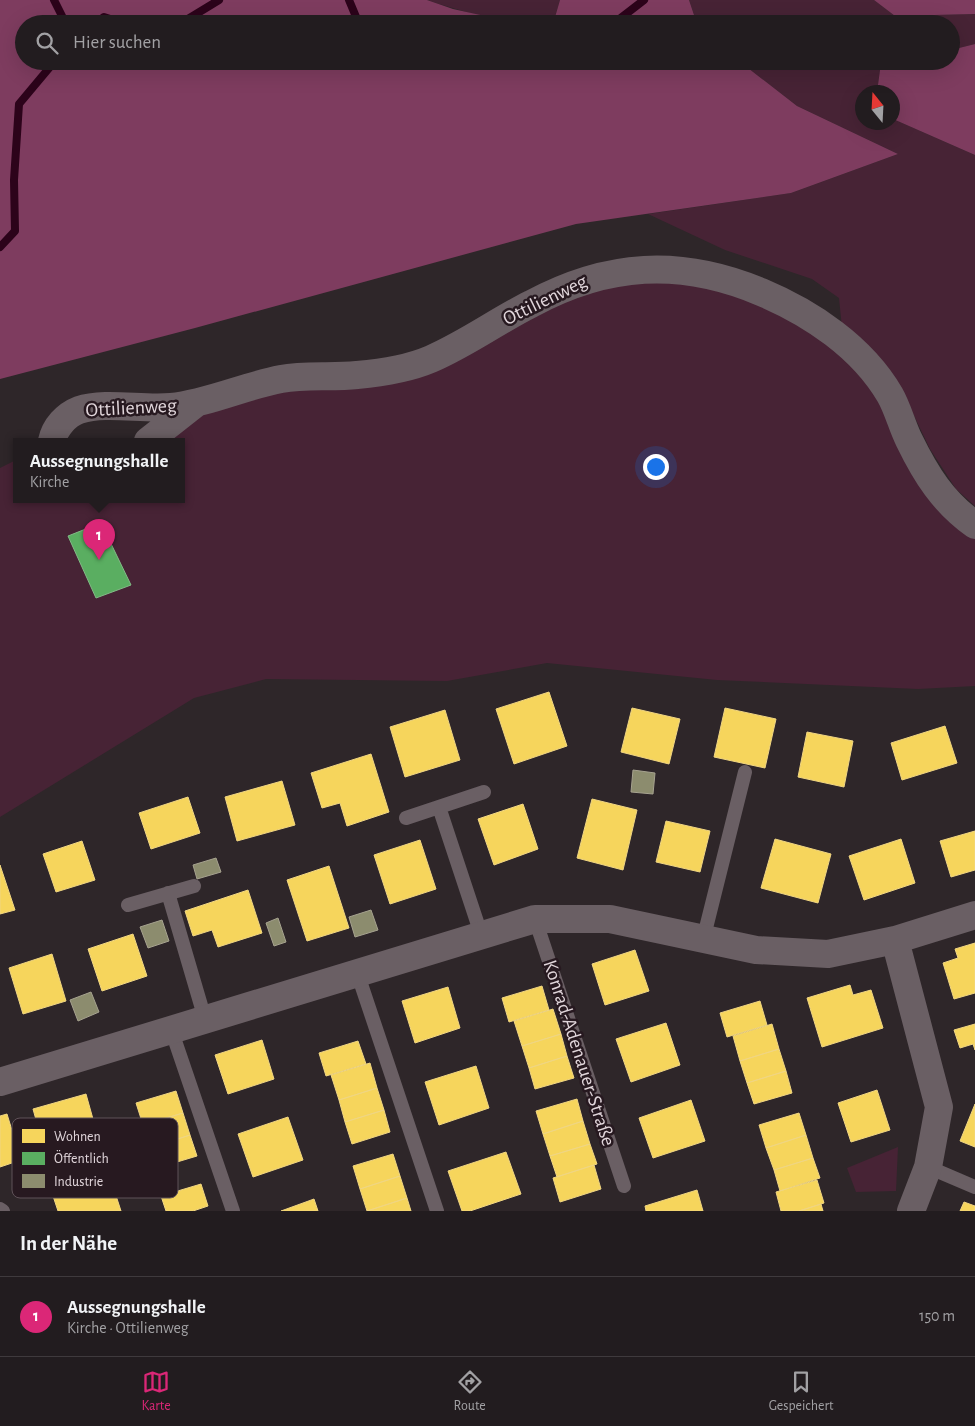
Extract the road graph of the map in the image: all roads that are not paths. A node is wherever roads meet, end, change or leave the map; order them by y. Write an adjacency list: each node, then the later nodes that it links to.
1 (195, 404): 2 (street, Ottilienweg); 3 (street, Ottilienweg); 4 (street, Ottilienweg)
2 (53, 438)
3 (152, 438)
4 (975, 525)
5 (745, 772): 15 (lane)
6 (484, 792): 7 (lane)
7 (439, 807): 8 (lane); 14 (lane)
8 (406, 818)
9 (194, 886): 10 (lane)
10 (168, 893): 11 (lane); 18 (lane)
11 (128, 905)
12 (975, 915): 16 (street)
13 (535, 919): 14 (street); 15 (street); 22 (lane, Konrad-Adenauer-Straße)
14 (481, 934): 17 (street)
15 (703, 940): 16 (street)
16 (895, 940): 21 (street)
17 (357, 972): 18 (street); 25 (lane)
18 (205, 1019): 19 (street)
19 (171, 1029): 20 (street); 24 (lane)
20 (0, 1082)
21 (928, 1167): 23 (lane); 26 (street)
22 (624, 1186)
23 (975, 1187)
24 (233, 1211)
25 (437, 1211)
26 (911, 1211)

